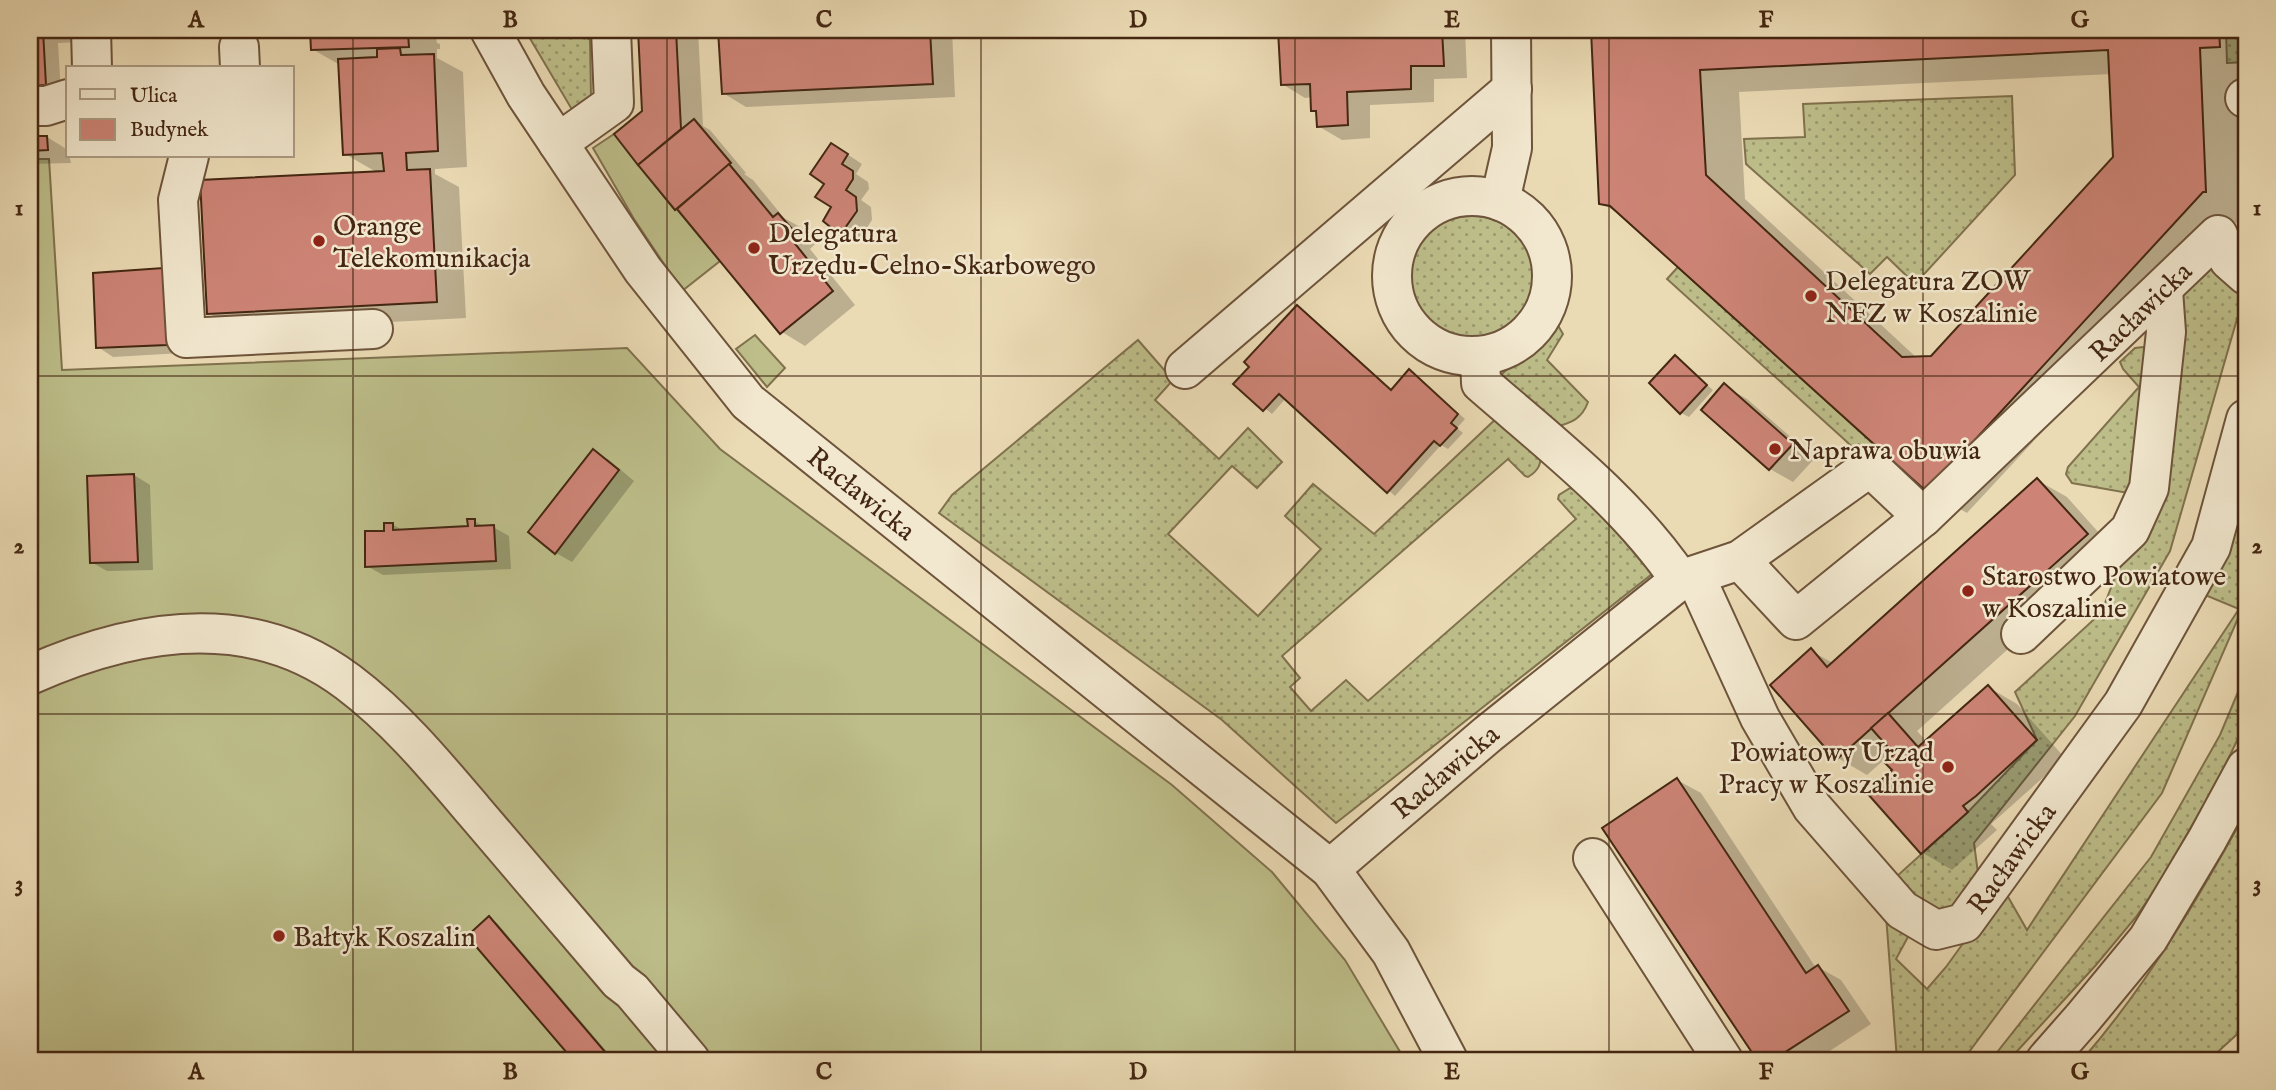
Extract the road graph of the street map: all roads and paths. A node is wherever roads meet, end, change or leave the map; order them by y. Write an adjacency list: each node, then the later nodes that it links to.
1 (91, 30): 5 (street)
2 (490, 30): 9 (street, Racławicka)
3 (611, 30): 9 (street)
4 (1511, 30): 6 (street)
5 (92, 66)
6 (1511, 89): 11 (street); 16 (street)
7 (66, 100): 8 (street)
8 (30, 106)
9 (558, 143): 25 (street, Racławicka)
10 (188, 158): 14 (street)
11 (1500, 201): 15 (street); 15 (street)
12 (2246, 275): 13 (street, Racławicka)
13 (2162, 290): 18 (street, Racławicka); 21 (street)
14 (373, 329)
15 (1480, 356): 20 (street)
16 (1185, 369)
17 (2246, 419): 20 (street, Racławicka)
18 (1923, 517): 19 (street, Racławicka); 19 (street)
19 (1740, 560): 20 (street, Racławicka)
20 (1687, 578): 25 (street, Racławicka)
21 (2021, 634)
22 (30, 675): 26 (street)
23 (2246, 768): 29 (street)
24 (1593, 858): 28 (street)
25 (1330, 869): 27 (street, Racławicka)
26 (690, 1060)
27 (1448, 1060)
28 (1723, 1060)
29 (2046, 1060)

